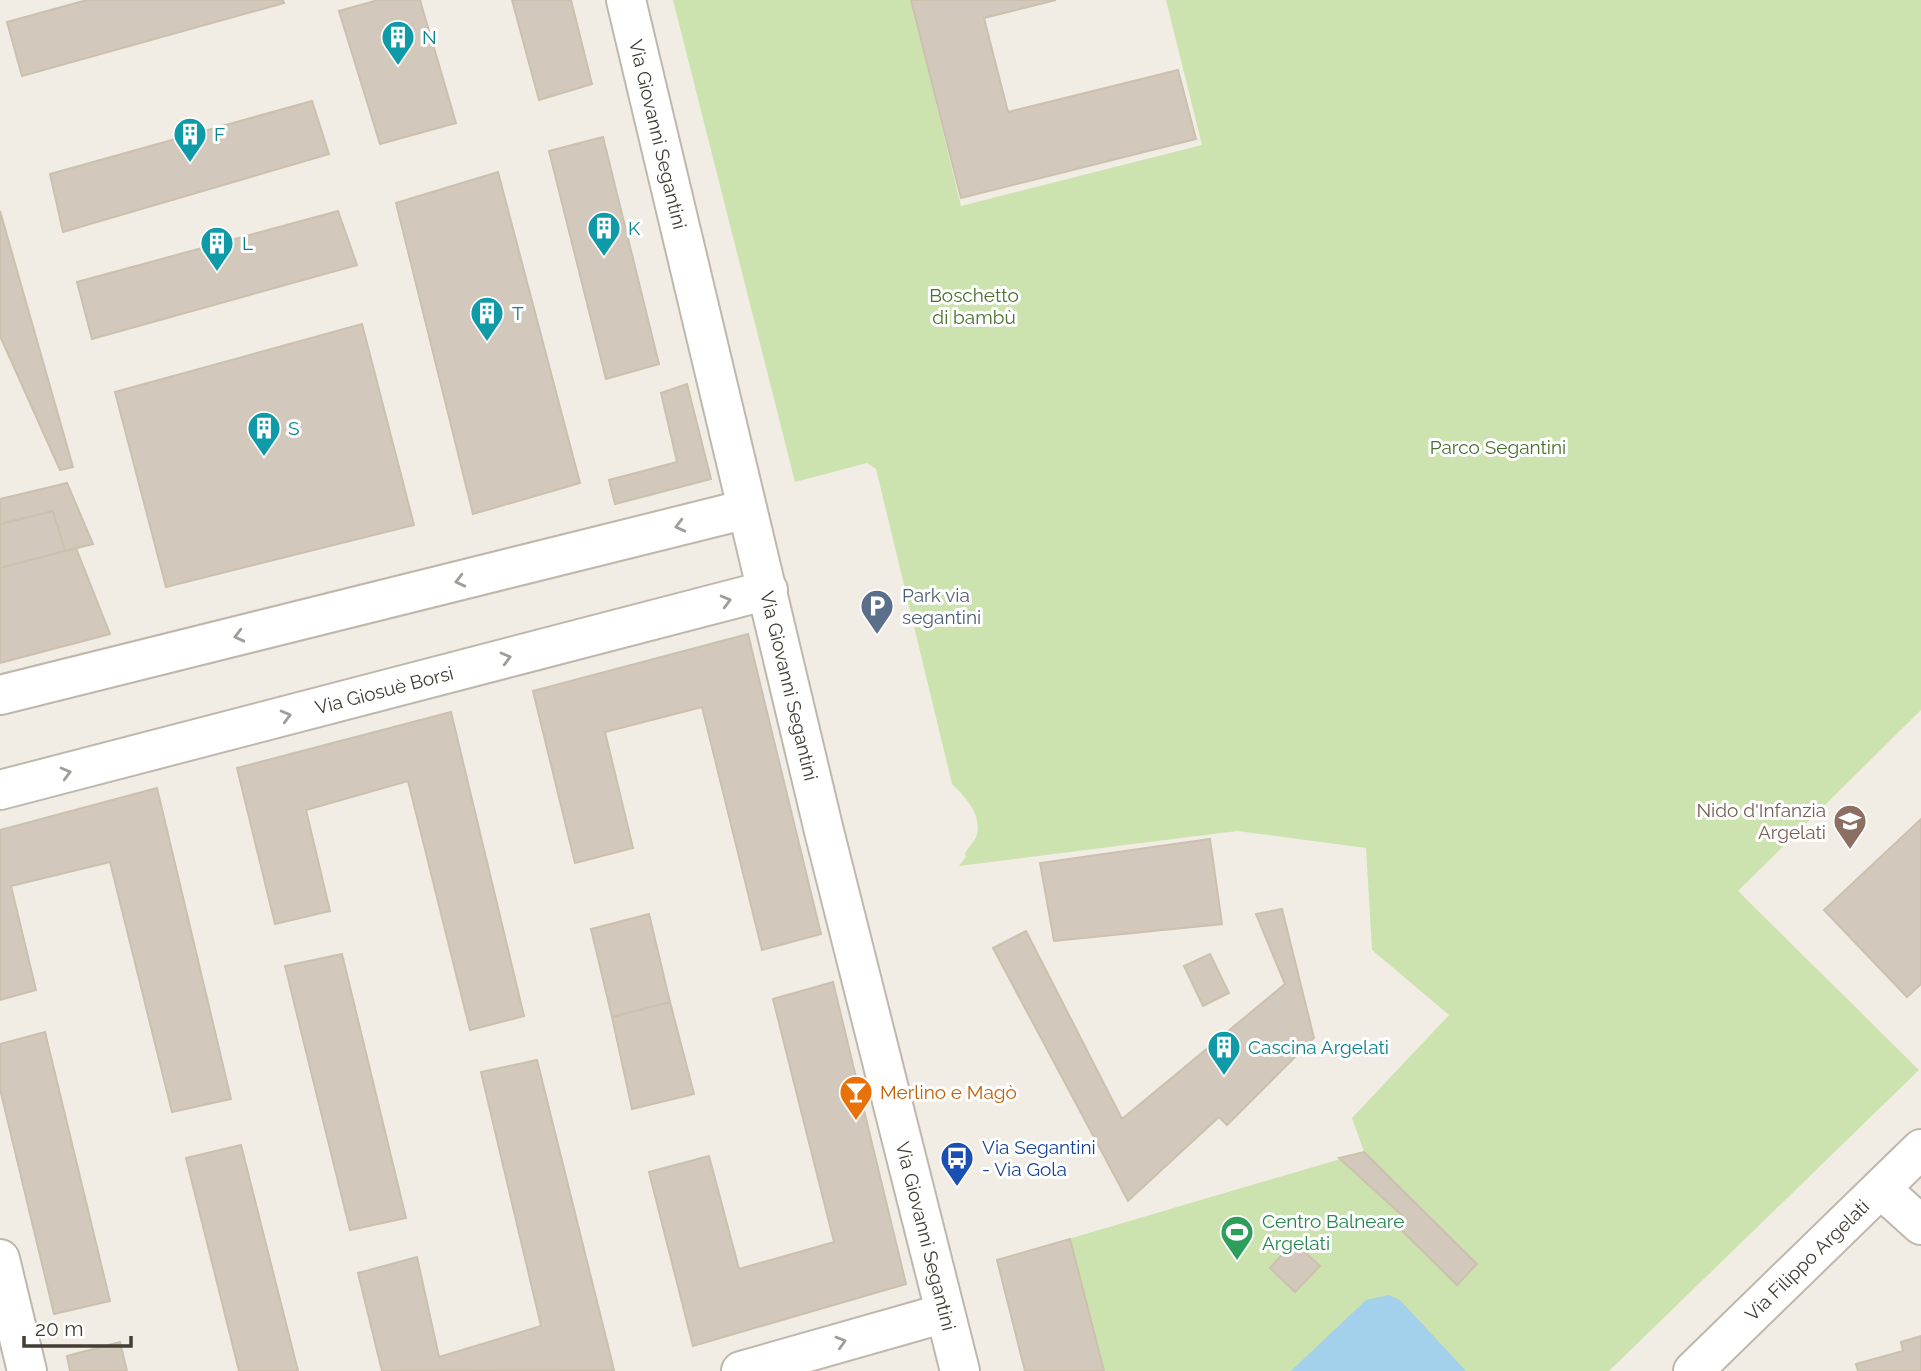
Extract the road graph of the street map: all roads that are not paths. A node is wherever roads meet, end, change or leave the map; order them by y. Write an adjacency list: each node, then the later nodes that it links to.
1 (626, 0): 2 (street, Via Giovanni Segantini)
2 (747, 509): 3 (street, Via Giovanni Segantini); 4 (street, one-way to 4)
3 (768, 590): 5 (street, Via Giosuè Borsi, one-way to 3); 10 (street, Via Giovanni Segantini)
4 (0, 695)
5 (0, 790)
6 (1921, 1149): 7 (street, Via Filippo Argelati)
7 (1881, 1189): 8 (street); 14 (street, Via Filippo Argelati)
8 (1921, 1225)
9 (0, 1259): 11 (street)
10 (945, 1313): 12 (street, one-way to 10); 13 (street, Via Giovanni Segantini)
11 (27, 1371)
12 (741, 1371)
13 (960, 1371)
14 (1693, 1371)

